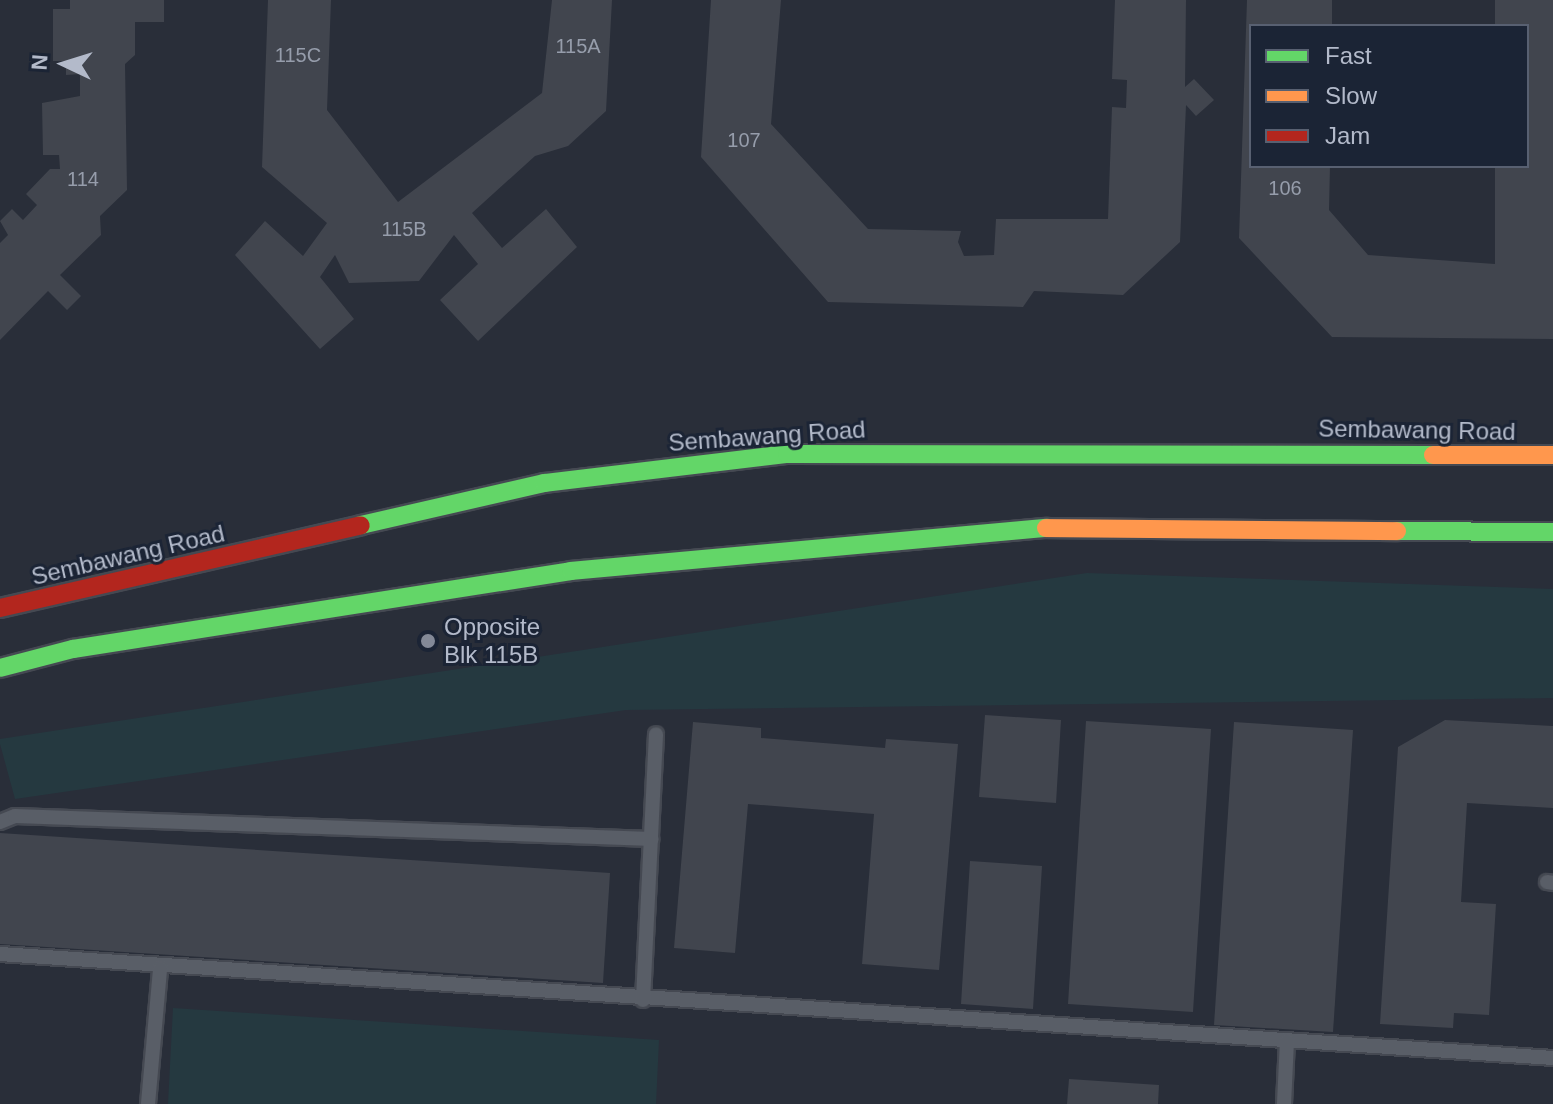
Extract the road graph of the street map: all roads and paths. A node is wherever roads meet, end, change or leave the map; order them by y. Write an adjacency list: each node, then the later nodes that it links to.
1 (1553, 455): 3 (main road, Sembawang Road)
2 (1553, 532): 4 (main road)
3 (0, 608)
4 (0, 668)
5 (656, 734): 7 (lane)
6 (0, 822): 7 (lane)
7 (652, 839): 10 (lane)
8 (0, 954): 9 (lane)
9 (160, 969): 10 (lane); 13 (lane)
10 (643, 1000): 11 (lane)
11 (1287, 1041): 12 (lane); 14 (lane)
12 (1553, 1058)
13 (148, 1104)
14 (1284, 1104)

